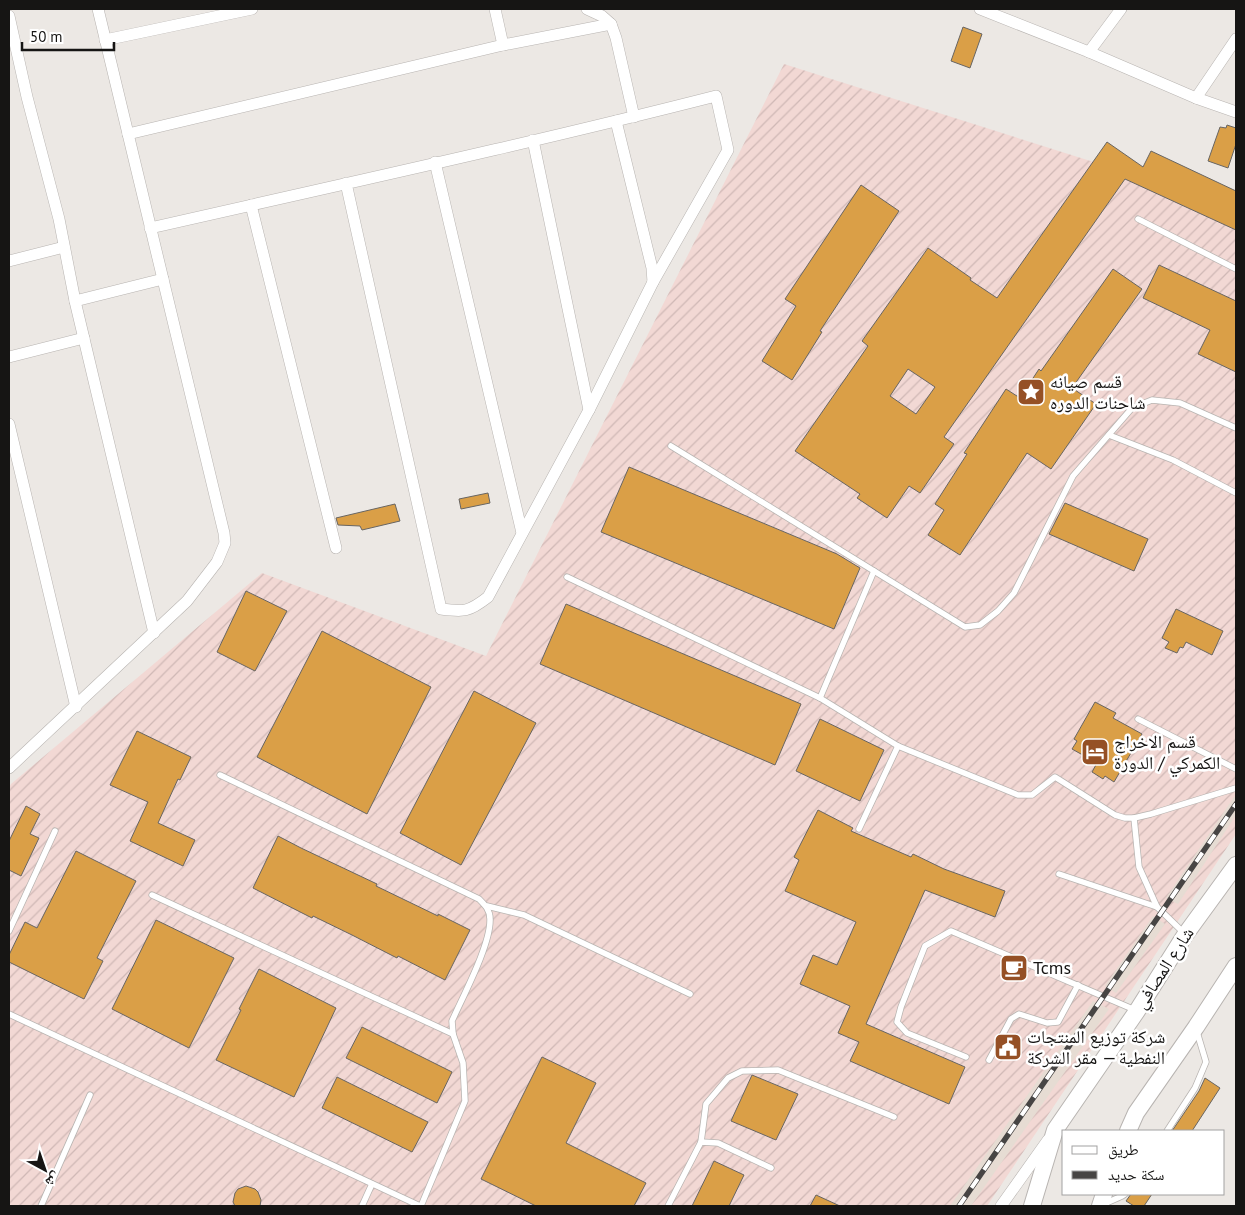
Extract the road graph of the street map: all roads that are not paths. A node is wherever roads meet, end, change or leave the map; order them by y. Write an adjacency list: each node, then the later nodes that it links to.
1 (98, 9): 10 (street)
2 (252, 9): 10 (street)
3 (495, 9): 11 (street)
4 (587, 9): 8 (street)
5 (980, 9): 12 (street)
6 (1121, 9): 12 (street)
7 (9, 16): 24 (street)
8 (610, 24): 11 (street); 15 (street)
9 (1236, 39): 13 (street)
10 (105, 40): 17 (street)
11 (503, 45): 17 (street)
12 (1089, 52): 13 (street)
13 (1196, 98): 14 (street)
14 (1236, 112)
15 (634, 117): 16 (street); 28 (street)
16 (616, 121): 18 (street); 28 (street)
17 (128, 134): 23 (street)
18 (533, 140): 19 (street); 32 (street)
19 (435, 162): 20 (street); 38 (street)
20 (346, 183): 21 (street); 38 (street)
21 (251, 205): 23 (street); 39 (street)
22 (1138, 219): 26 (lane)
23 (150, 228): 27 (street)
24 (64, 247): 25 (street); 29 (street)
25 (9, 261)
26 (1236, 269)
27 (163, 279): 29 (street); 42 (street)
28 (653, 282): 32 (street)
29 (75, 301): 30 (street)
30 (84, 338): 31 (street); 42 (street)
31 (9, 357)
32 (589, 410): 38 (street)
33 (9, 424): 44 (street)
34 (1236, 428): 35 (lane)
35 (1109, 435): 37 (lane); 40 (lane)
36 (671, 446): 40 (lane)
37 (1236, 493)
38 (522, 533)
39 (336, 548)
40 (874, 571): 43 (lane)
41 (567, 577): 43 (lane)
42 (154, 633): 44 (street)
43 (820, 698): 46 (lane)
44 (76, 707): 47 (street)
45 (1138, 719): 48 (lane)
46 (898, 746): 51 (lane); 52 (lane)
47 (9, 768)
48 (1236, 769)
49 (220, 775): 57 (lane)
50 (1236, 788): 51 (lane)
51 (1134, 818): 58 (lane)
52 (859, 829)
53 (55, 831): 59 (lane)
54 (1236, 865): 60 (main road, شارع المصافي)
55 (1059, 874): 58 (lane)
56 (152, 895): 67 (lane)
57 (487, 906): 63 (lane); 67 (lane)
58 (1157, 907): 60 (lane)
59 (9, 931)
60 (1185, 935): 64 (main road, شارع المصافي)
61 (1236, 966): 66 (main road)
62 (1078, 985): 64 (lane); 68 (lane); 69 (lane)
63 (690, 994)
64 (1136, 1011): 72 (main road, شارع المصافي)
65 (9, 1014): 77 (lane)
66 (1196, 1027): 73 (main road); 74 (lane)
67 (453, 1034): 82 (lane)
68 (966, 1057)
69 (989, 1060)
70 (90, 1095): 80 (lane)
71 (894, 1117): 75 (lane)
72 (1055, 1130): 84 (street); 85 (main road, شارع المصافي)
73 (1128, 1130)
74 (1168, 1130)
75 (701, 1142): 76 (lane); 83 (lane)
76 (771, 1168)
77 (372, 1184): 81 (lane); 82 (lane)
78 (1123, 1195): 79 (lane)
79 (1101, 1202)
80 (41, 1206)
81 (362, 1206)
82 (420, 1206)
83 (668, 1206)
84 (1001, 1206)
85 (1032, 1206)

